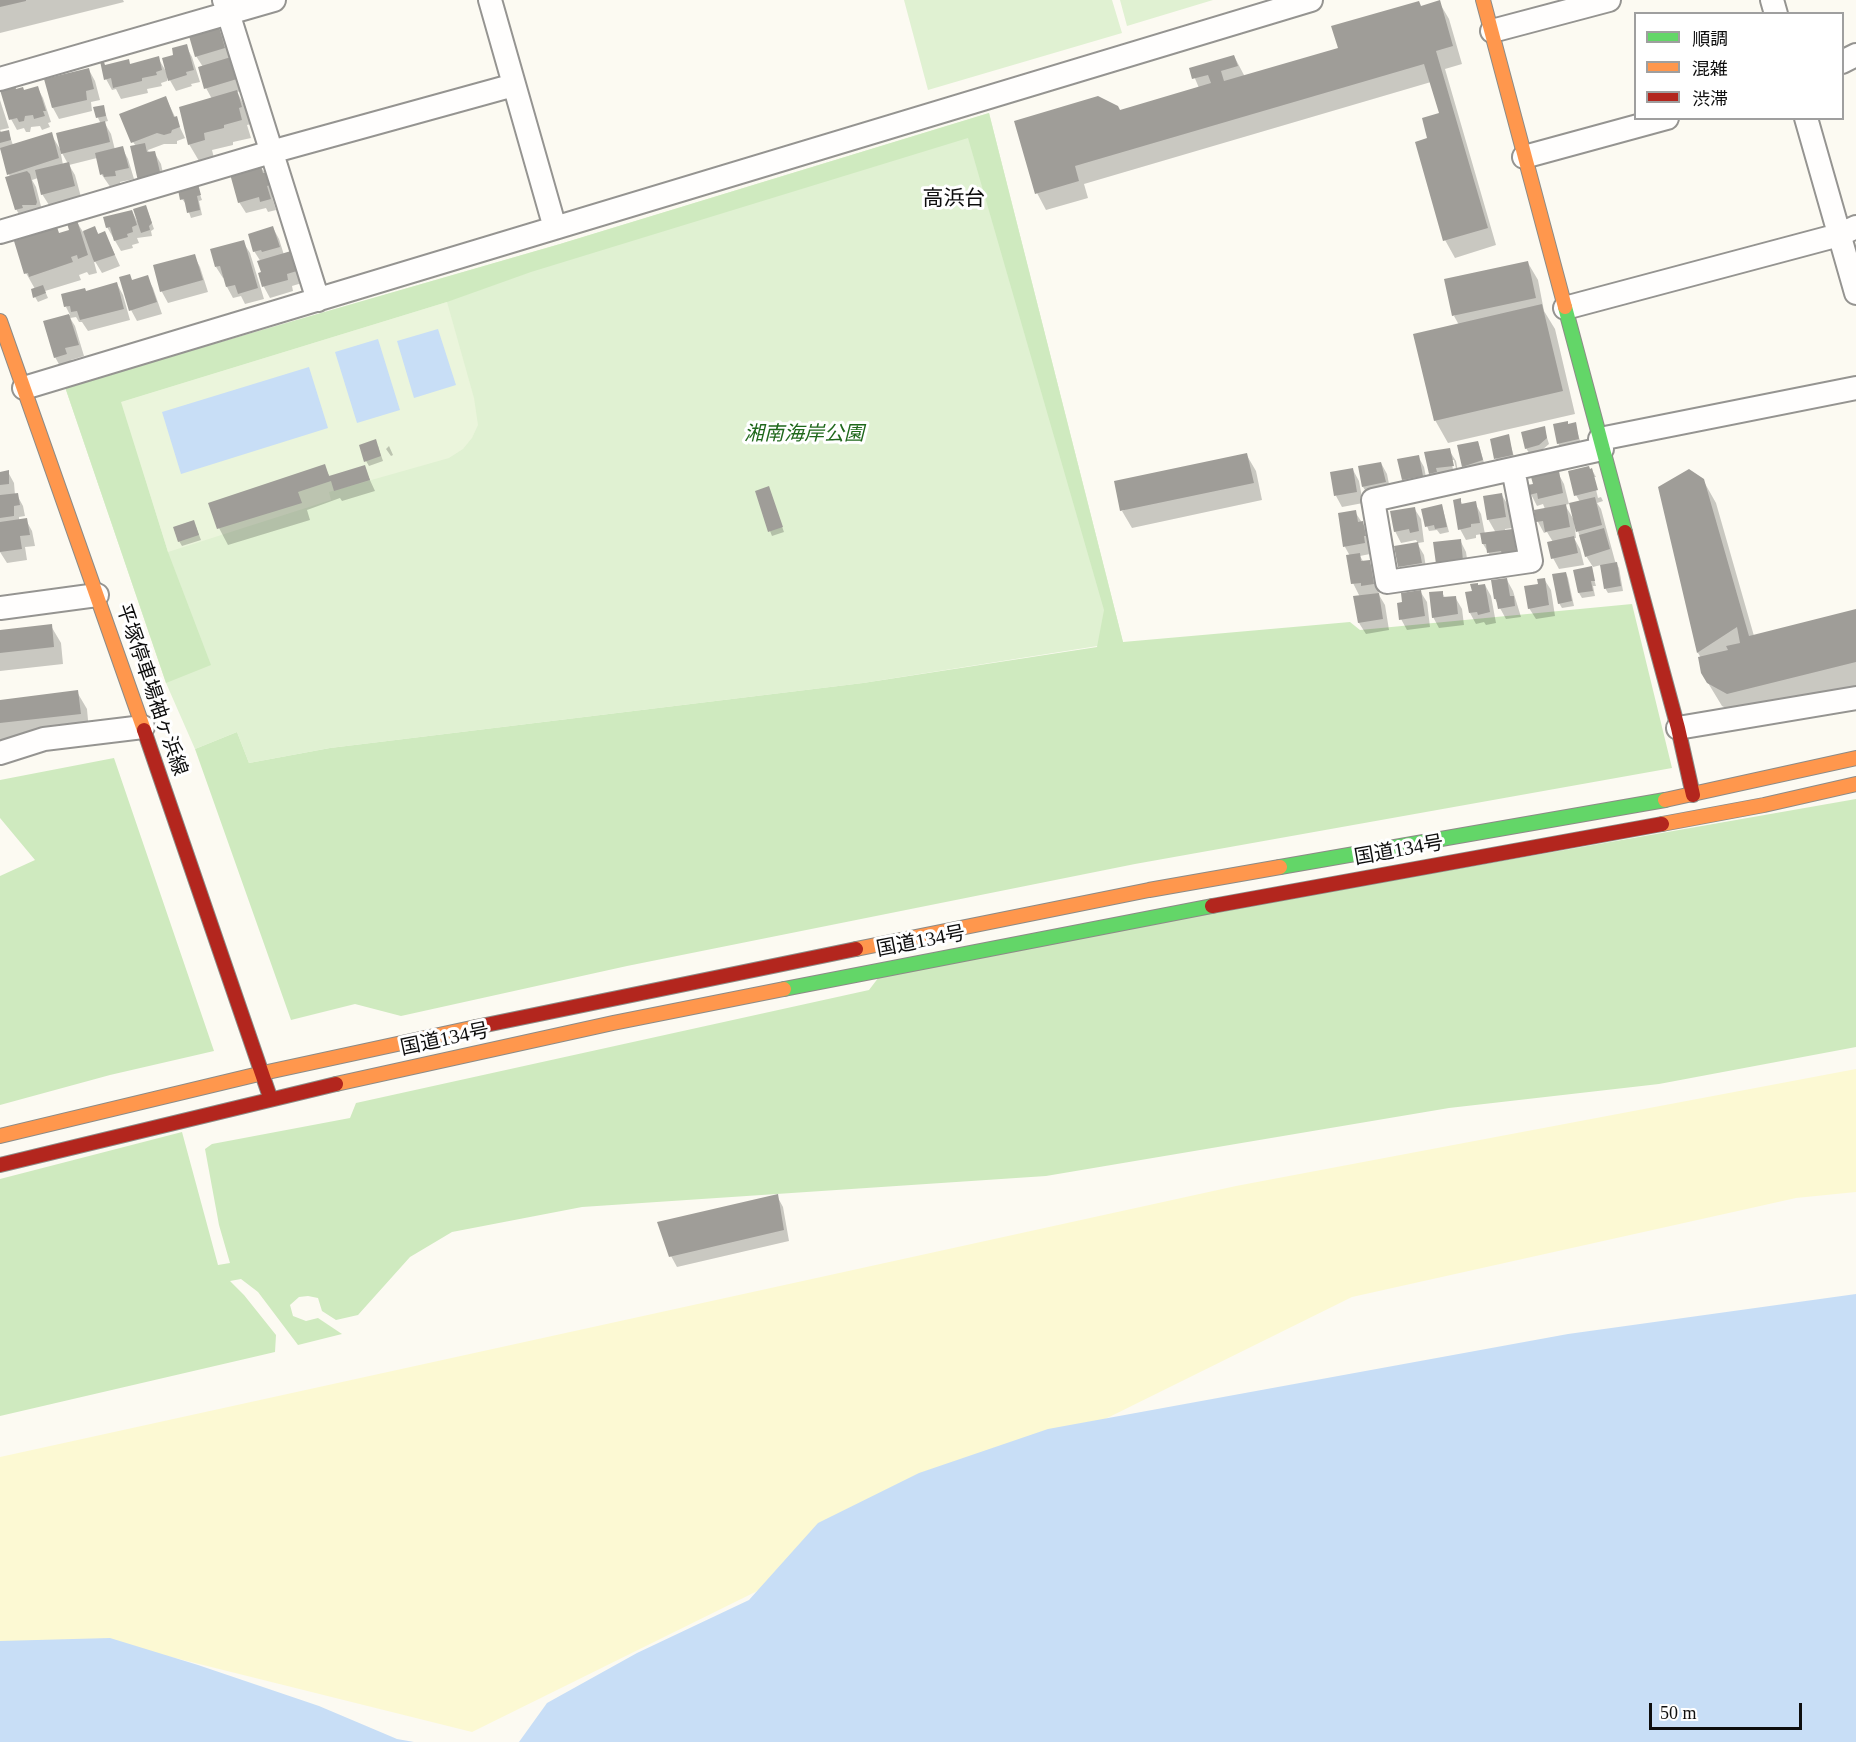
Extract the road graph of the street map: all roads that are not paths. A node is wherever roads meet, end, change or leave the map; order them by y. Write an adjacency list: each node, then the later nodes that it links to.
1 (274, 0): 6 (street)
2 (490, 0): 9 (street)
3 (1311, 0): 14 (street)
4 (1483, 0): 7 (main road)
5 (1610, 0): 7 (street)
6 (226, 6): 8 (street); 12 (street)
7 (1492, 31): 13 (main road)
8 (0, 79)
9 (514, 85): 12 (street); 14 (street)
10 (1659, 120): 13 (street)
11 (1807, 120): 15 (street)
12 (271, 152): 16 (street); 18 (street)
13 (1524, 157): 19 (main road)
14 (555, 228): 18 (street)
15 (1847, 231): 17 (street); 19 (street)
16 (0, 232)
17 (1856, 293)
18 (318, 300): 21 (street)
19 (1565, 308): 23 (main road)
20 (0, 321): 21 (main road, 平塚停車場袖ヶ浜線)
21 (24, 388): 25 (main road, 平塚停車場袖ヶ浜線)
22 (1856, 388): 23 (street)
23 (1601, 444): 24 (street); 29 (main road)
24 (1513, 469): 24 (street)
25 (97, 595): 26 (street); 28 (main road, 平塚停車場袖ヶ浜線)
26 (0, 608)
27 (1856, 698): 29 (street)
28 (143, 727): 30 (street); 34 (main road, 平塚停車場袖ヶ浜線)
29 (1678, 728): 33 (main road)
30 (0, 753)
31 (1856, 758): 33 (main road, 国道134号)
32 (1856, 784): 35 (main road, 国道134号)
33 (1693, 795): 34 (main road, 国道134号)
34 (263, 1073): 35 (main road, 平塚停車場袖ヶ浜線); 36 (main road, 国道134号)
35 (270, 1099): 37 (main road, 国道134号)
36 (0, 1136)
37 (0, 1165)

